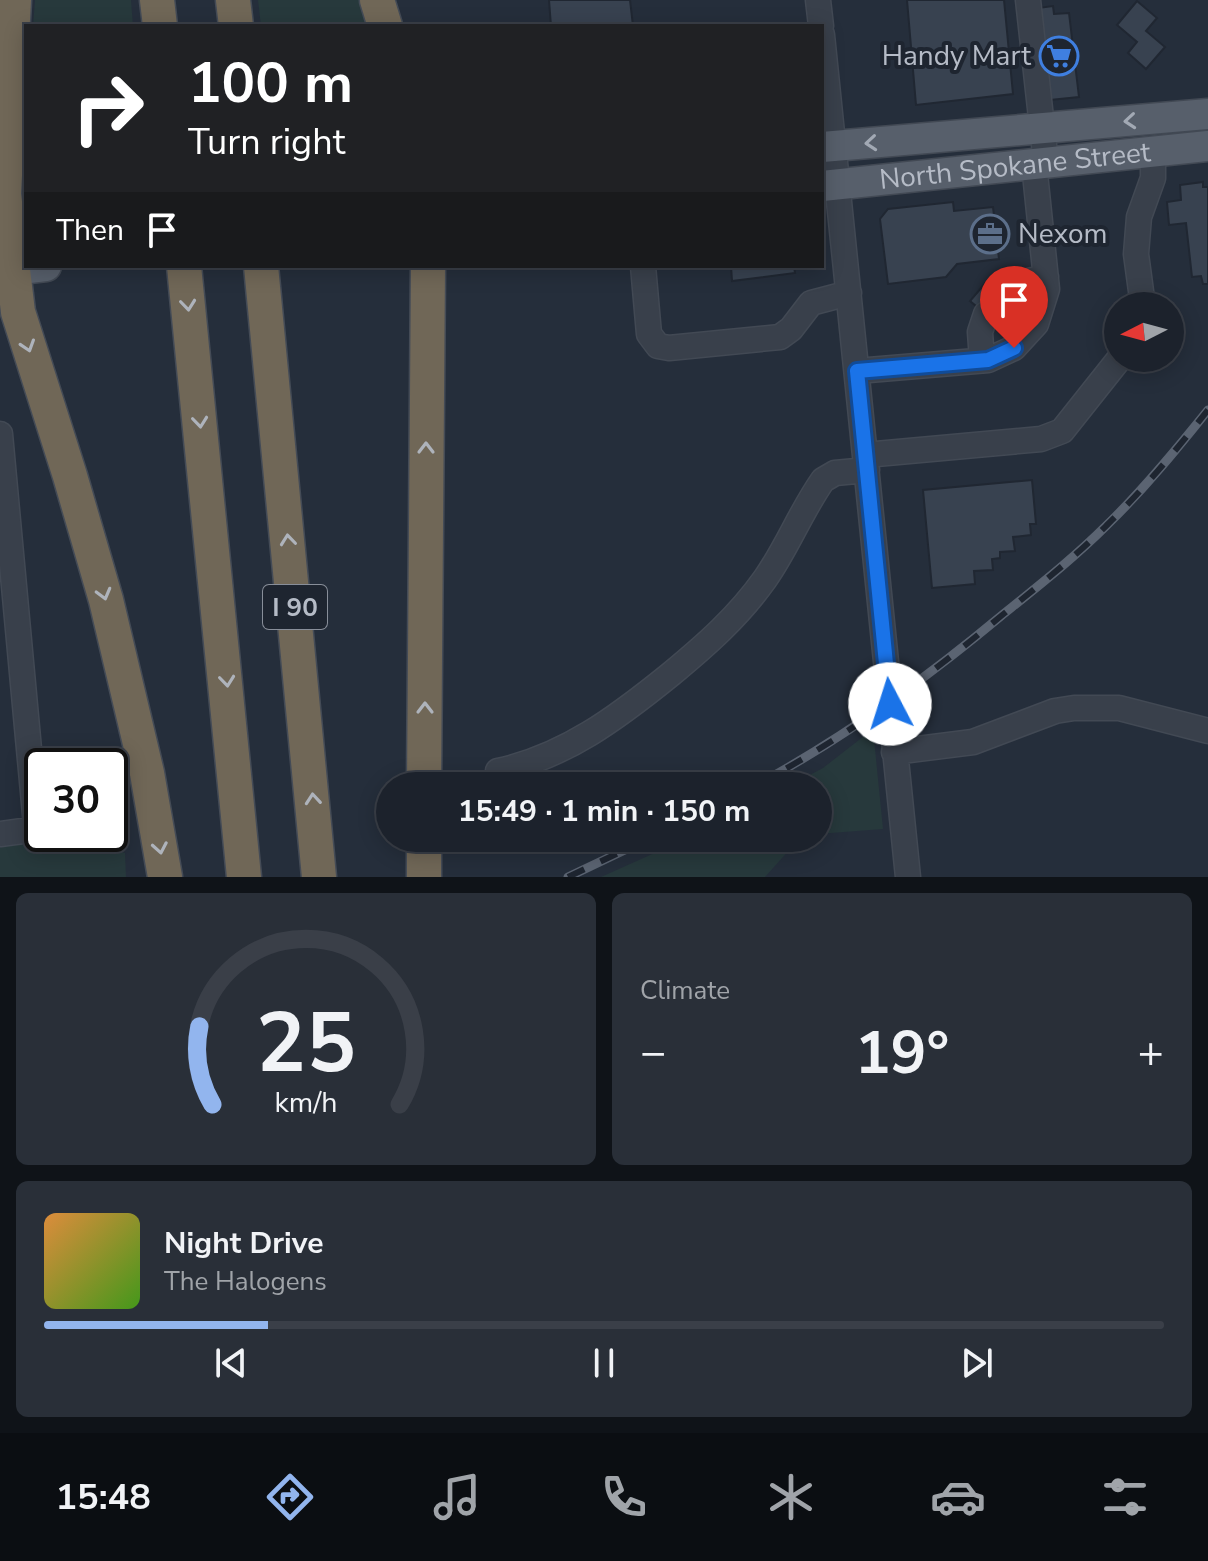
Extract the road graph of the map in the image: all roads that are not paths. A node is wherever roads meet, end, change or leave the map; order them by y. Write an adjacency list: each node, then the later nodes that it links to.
1 (14, 0): 19 (highway)
2 (157, 0): 7 (highway)
3 (233, 0): 8 (highway)
4 (377, 0): 9 (highway)
5 (818, 0): 10 (street)
6 (1028, 0): 13 (street)
7 (160, 24)
8 (236, 24)
9 (384, 24)
10 (821, 24)
11 (824, 72): 15 (street)
12 (1208, 114): 13 (main road, North Spokane Street, one-way to 13)
13 (1041, 129): 15 (main road, North Spokane Street, one-way to 15); 17 (street)
14 (1208, 146): 16 (main road, North Spokane Street)
15 (828, 147): 18 (street)
16 (1153, 152): 17 (main road, North Spokane Street); 25 (street)
17 (1040, 164): 18 (main road, North Spokane Street); 24 (street)
18 (830, 185): 26 (street)
19 (9, 246): 40 (highway, one-way to 40)
20 (184, 268): 41 (highway, I 90, one-way to 41)
21 (261, 268): 42 (highway, I 90, one-way to 21)
22 (428, 268): 38 (highway, one-way to 22)
23 (643, 268): 26 (street)
24 (1046, 277): 27 (street); 29 (street)
25 (1141, 292)
26 (849, 293): 30 (street)
27 (1003, 293)
28 (986, 314): 29 (street)
29 (982, 360): 30 (street)
30 (857, 371): 33 (street)
31 (1109, 372): 33 (street)
32 (0, 434): 34 (street)
33 (866, 463): 36 (street); 37 (street)
34 (10, 645): 39 (street)
35 (1208, 731): 36 (street)
36 (894, 752): 43 (street)
37 (498, 771)
38 (424, 772)
39 (0, 834)
40 (165, 877)
41 (244, 877)
42 (319, 877)
43 (908, 877)

